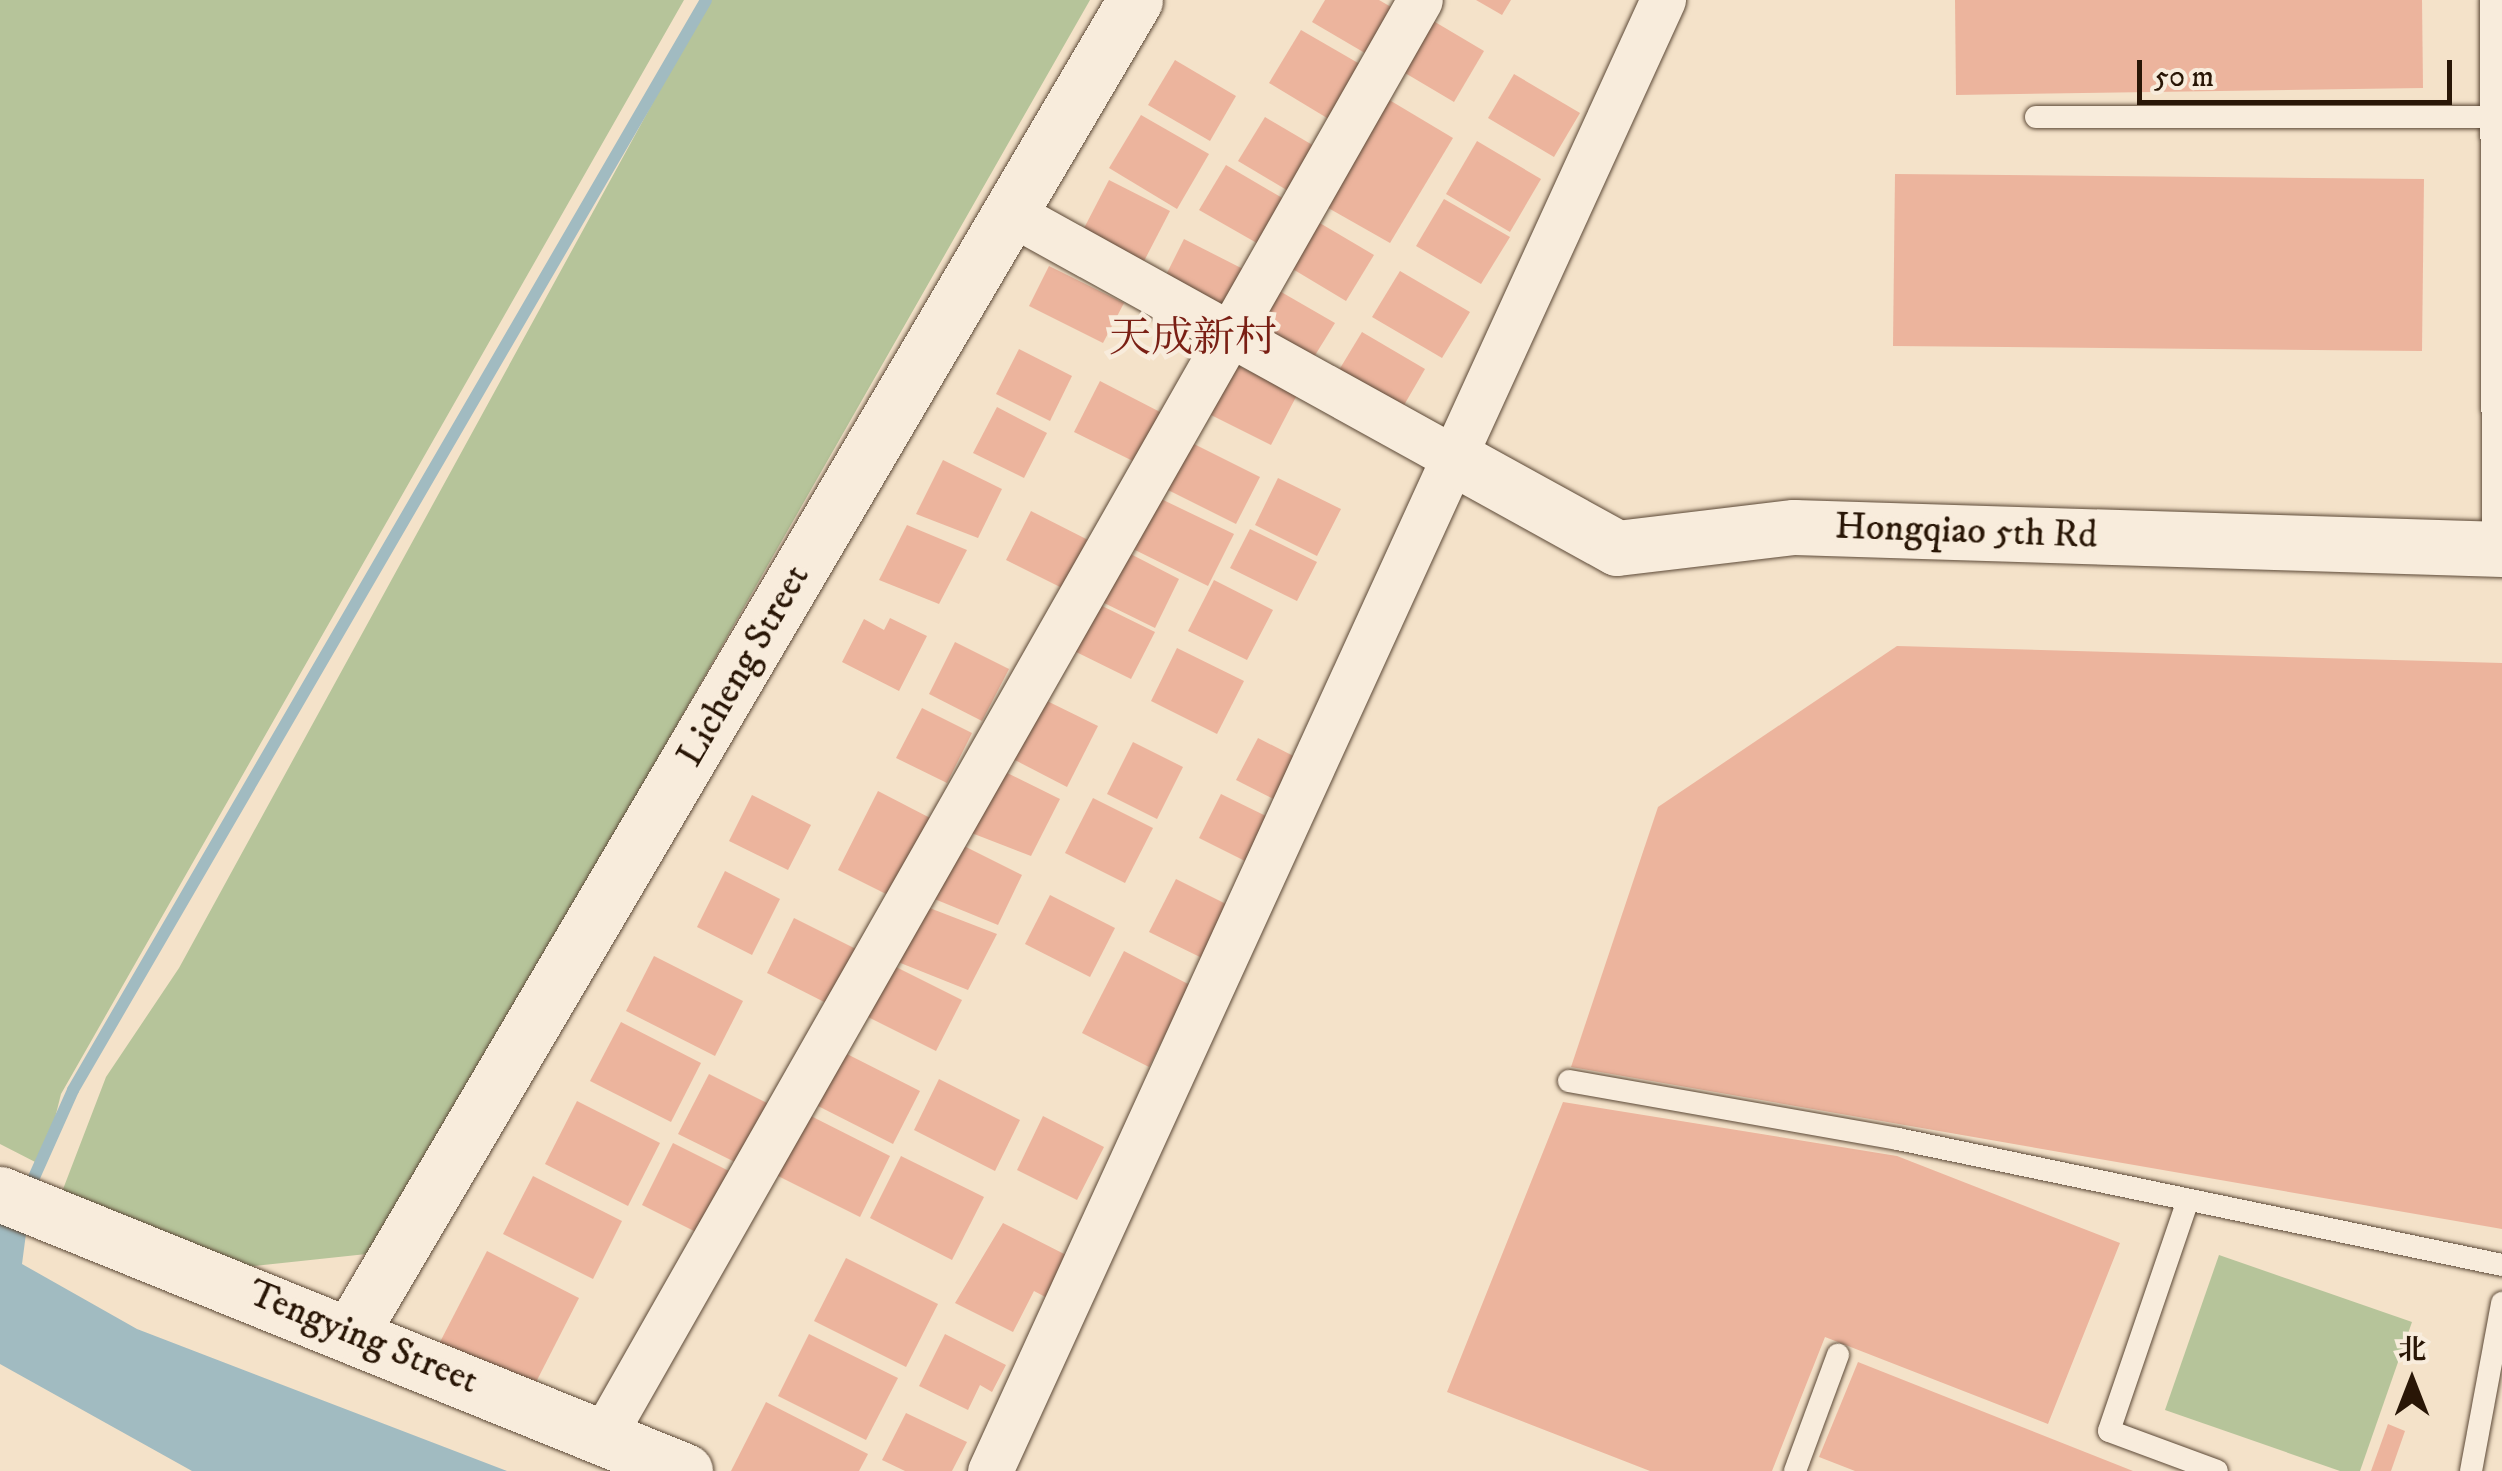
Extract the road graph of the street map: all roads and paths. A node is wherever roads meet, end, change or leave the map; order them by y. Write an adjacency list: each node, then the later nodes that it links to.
1 (1134, 0): 7 (street, Licheng Street)
2 (1420, 0): 8 (street)
3 (1663, 0): 9 (street)
4 (2491, 0): 6 (lane)
5 (2036, 117): 6 (lane)
6 (2497, 117): 10 (lane)
7 (1011, 213): 8 (street); 16 (street, Licheng Street)
8 (1230, 334): 9 (street); 18 (street)
9 (1454, 458): 10 (street, Hongqiao 5th Rd); 20 (street)
10 (2497, 548)
11 (1569, 1081): 13 (lane)
12 (16, 1200): 16 (street, Tengying Street)
13 (2188, 1200): 14 (lane); 22 (lane)
14 (2502, 1265)
15 (2502, 1304): 23 (lane)
16 (352, 1331): 18 (street, Tengying Street)
17 (1838, 1356): 21 (lane)
18 (602, 1438): 19 (street, Tengying Street)
19 (684, 1471)
20 (990, 1471)
21 (1795, 1471)
22 (2217, 1471)
23 (2471, 1471)

